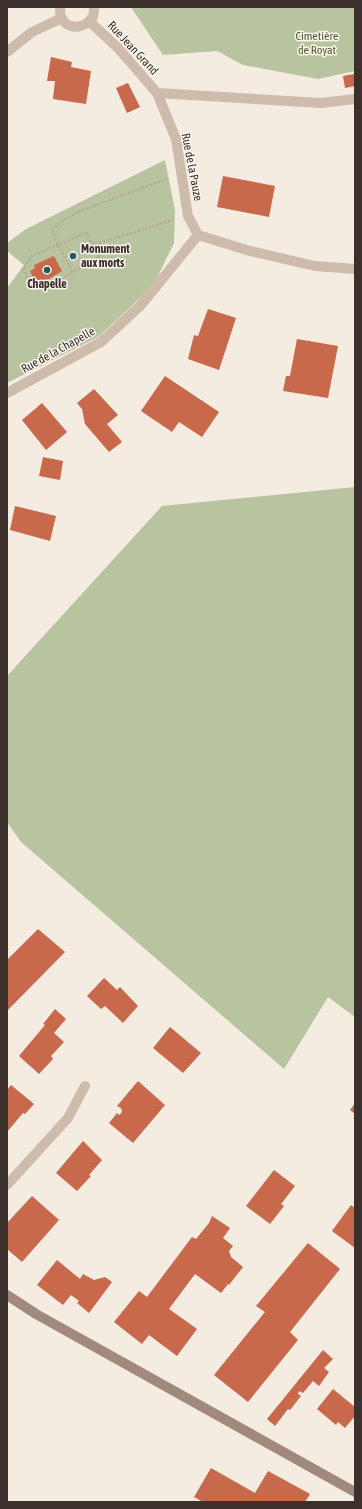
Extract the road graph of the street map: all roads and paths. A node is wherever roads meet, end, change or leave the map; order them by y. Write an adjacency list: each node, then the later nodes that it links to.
1 (60, 7): 3 (street)
2 (94, 7): 4 (street, Rue Jean Grand)
3 (62, 18): 4 (street, Rue Jean Grand); 5 (street)
4 (89, 21): 6 (street, Rue Jean Grand)
5 (7, 52)
6 (156, 93): 7 (street); 8 (street, Rue de la Pauze)
7 (355, 99)
8 (182, 174): 10 (street, Rue de la Pauze); 11 (path)
9 (164, 222): 12 (path)
10 (198, 236): 13 (street); 15 (street, Rue de la Chapelle)
11 (58, 245): 12 (path); 14 (path); 14 (path)
12 (93, 245): 14 (path)
13 (355, 269)
14 (72, 272)
15 (7, 393)
16 (85, 1086): 17 (street)
17 (7, 1185)
18 (7, 1295): 19 (main road)
19 (355, 1492)

